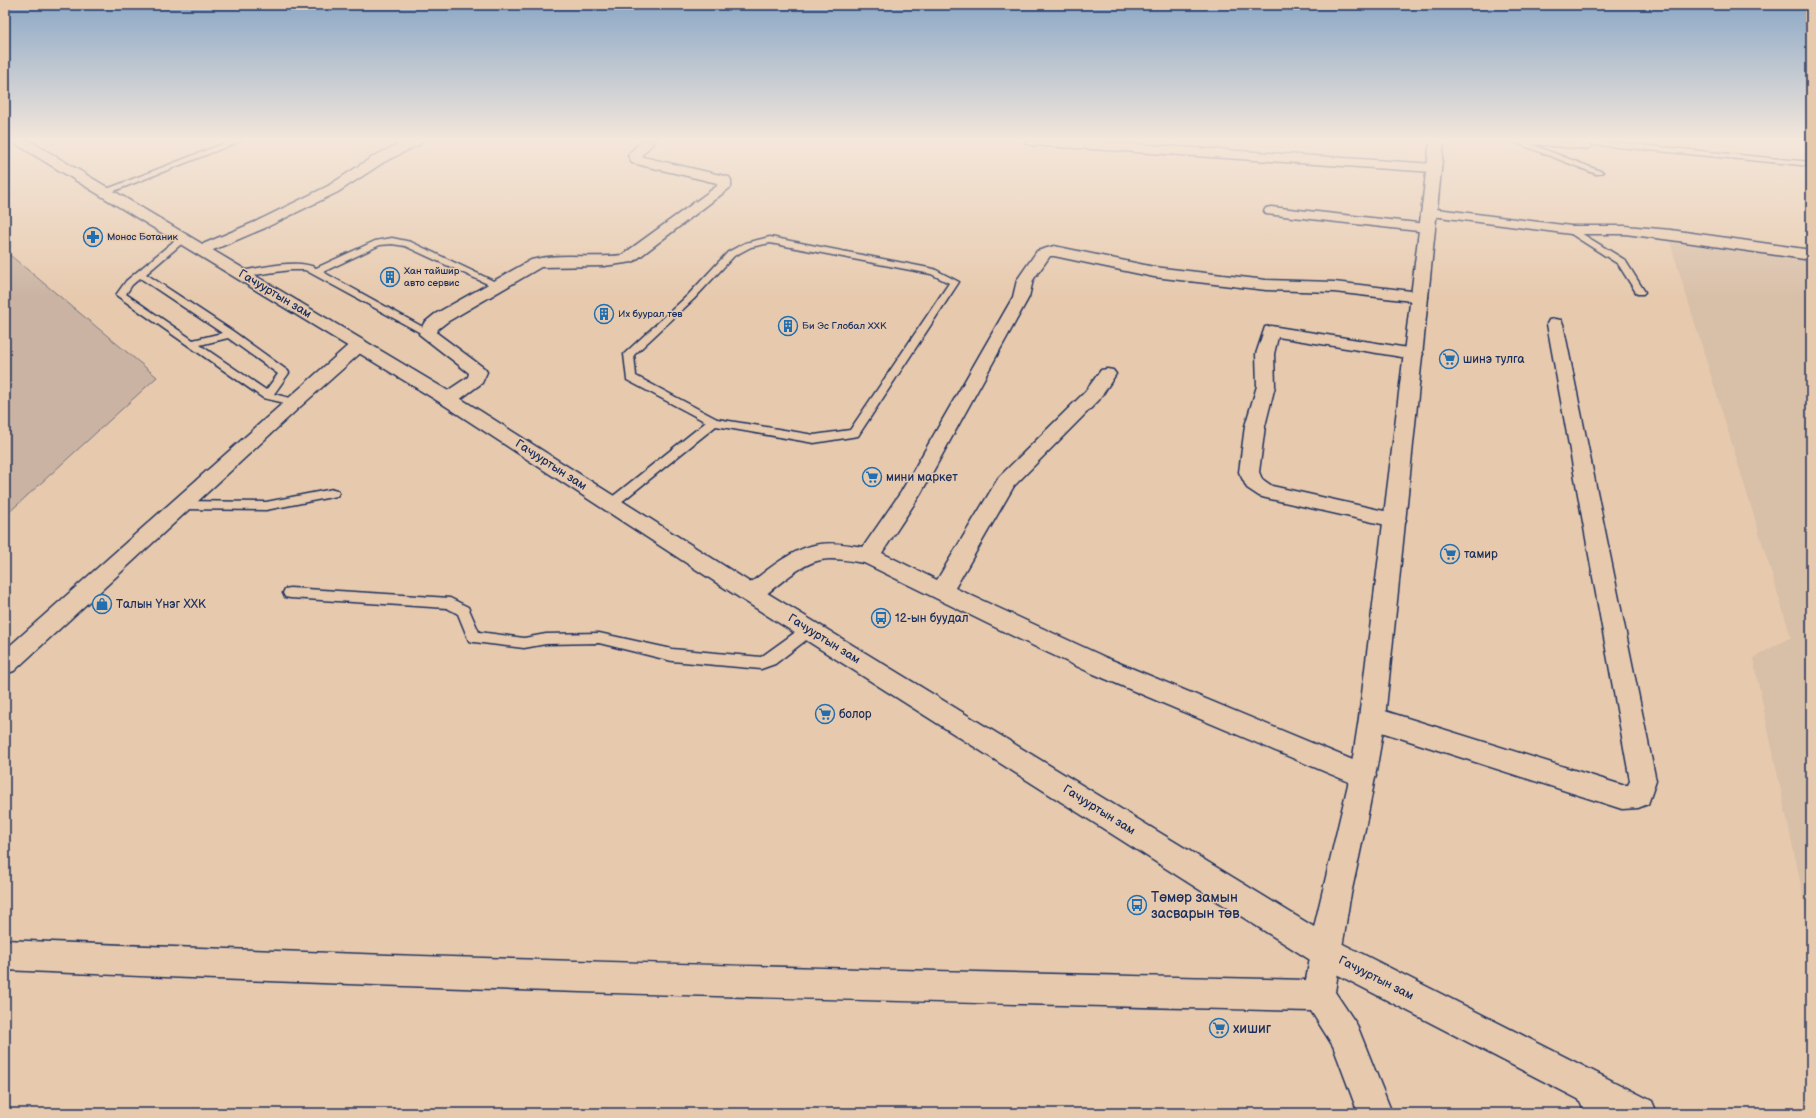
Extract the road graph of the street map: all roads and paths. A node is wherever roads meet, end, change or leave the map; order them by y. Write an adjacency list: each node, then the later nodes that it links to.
1 (110, 193): 8 (main road, Гачууртын зам)
2 (325, 193): 8 (main road)
3 (716, 193): 13 (main road)
4 (1431, 193): 6 (main road)
5 (1271, 211): 6 (main road)
6 (1428, 220): 7 (main road); 15 (main road)
7 (1571, 230): 9 (main road); 14 (lane)
8 (192, 244): 11 (lane); 12 (main road, Гачууртын зам)
9 (1811, 255)
10 (317, 271): 12 (lane); 13 (lane); 18 (lane)
11 (140, 274): 17 (lane); 19 (lane)
12 (241, 274): 20 (main road, Гачууртын зам)
13 (497, 285): 18 (main road)
14 (1640, 292)
15 (1420, 297): 21 (main road); 31 (main road)
16 (1555, 324): 37 (main road)
17 (230, 334): 19 (lane); 23 (lane)
18 (428, 334): 24 (main road)
19 (191, 344): 23 (lane)
20 (359, 345): 24 (main road, Гачууртын зам); 25 (main road)
21 (1414, 354): 30 (main road); 30 (main road)
22 (1107, 374): 32 (main road)
23 (267, 396): 25 (lane)
24 (448, 399): 28 (main road, Гачууртын зам)
25 (294, 402): 29 (main road)
26 (714, 422): 26 (lane); 28 (lane)
27 (333, 493): 29 (lane)
28 (611, 504): 34 (main road, Гачууртын зам)
29 (181, 505): 36 (main road)
30 (1395, 520): 37 (main road)
31 (869, 556): 32 (main road); 34 (main road)
32 (942, 591): 38 (main road)
33 (290, 593): 35 (lane)
34 (751, 594): 35 (main road, Гачууртын зам)
35 (809, 630): 39 (main road, Гачууртын зам)
36 (5, 664)
37 (1372, 718): 38 (main road)
38 (1363, 776): 39 (main road)
39 (1326, 952): 41 (main road); 42 (main road, Гачууртын зам)
40 (5, 955): 41 (main road)
41 (1319, 996): 43 (main road)
42 (1581, 1083): 44 (lane); 45 (main road, Гачууртын зам)
43 (1375, 1113)
44 (1596, 1113)
45 (1640, 1113)

